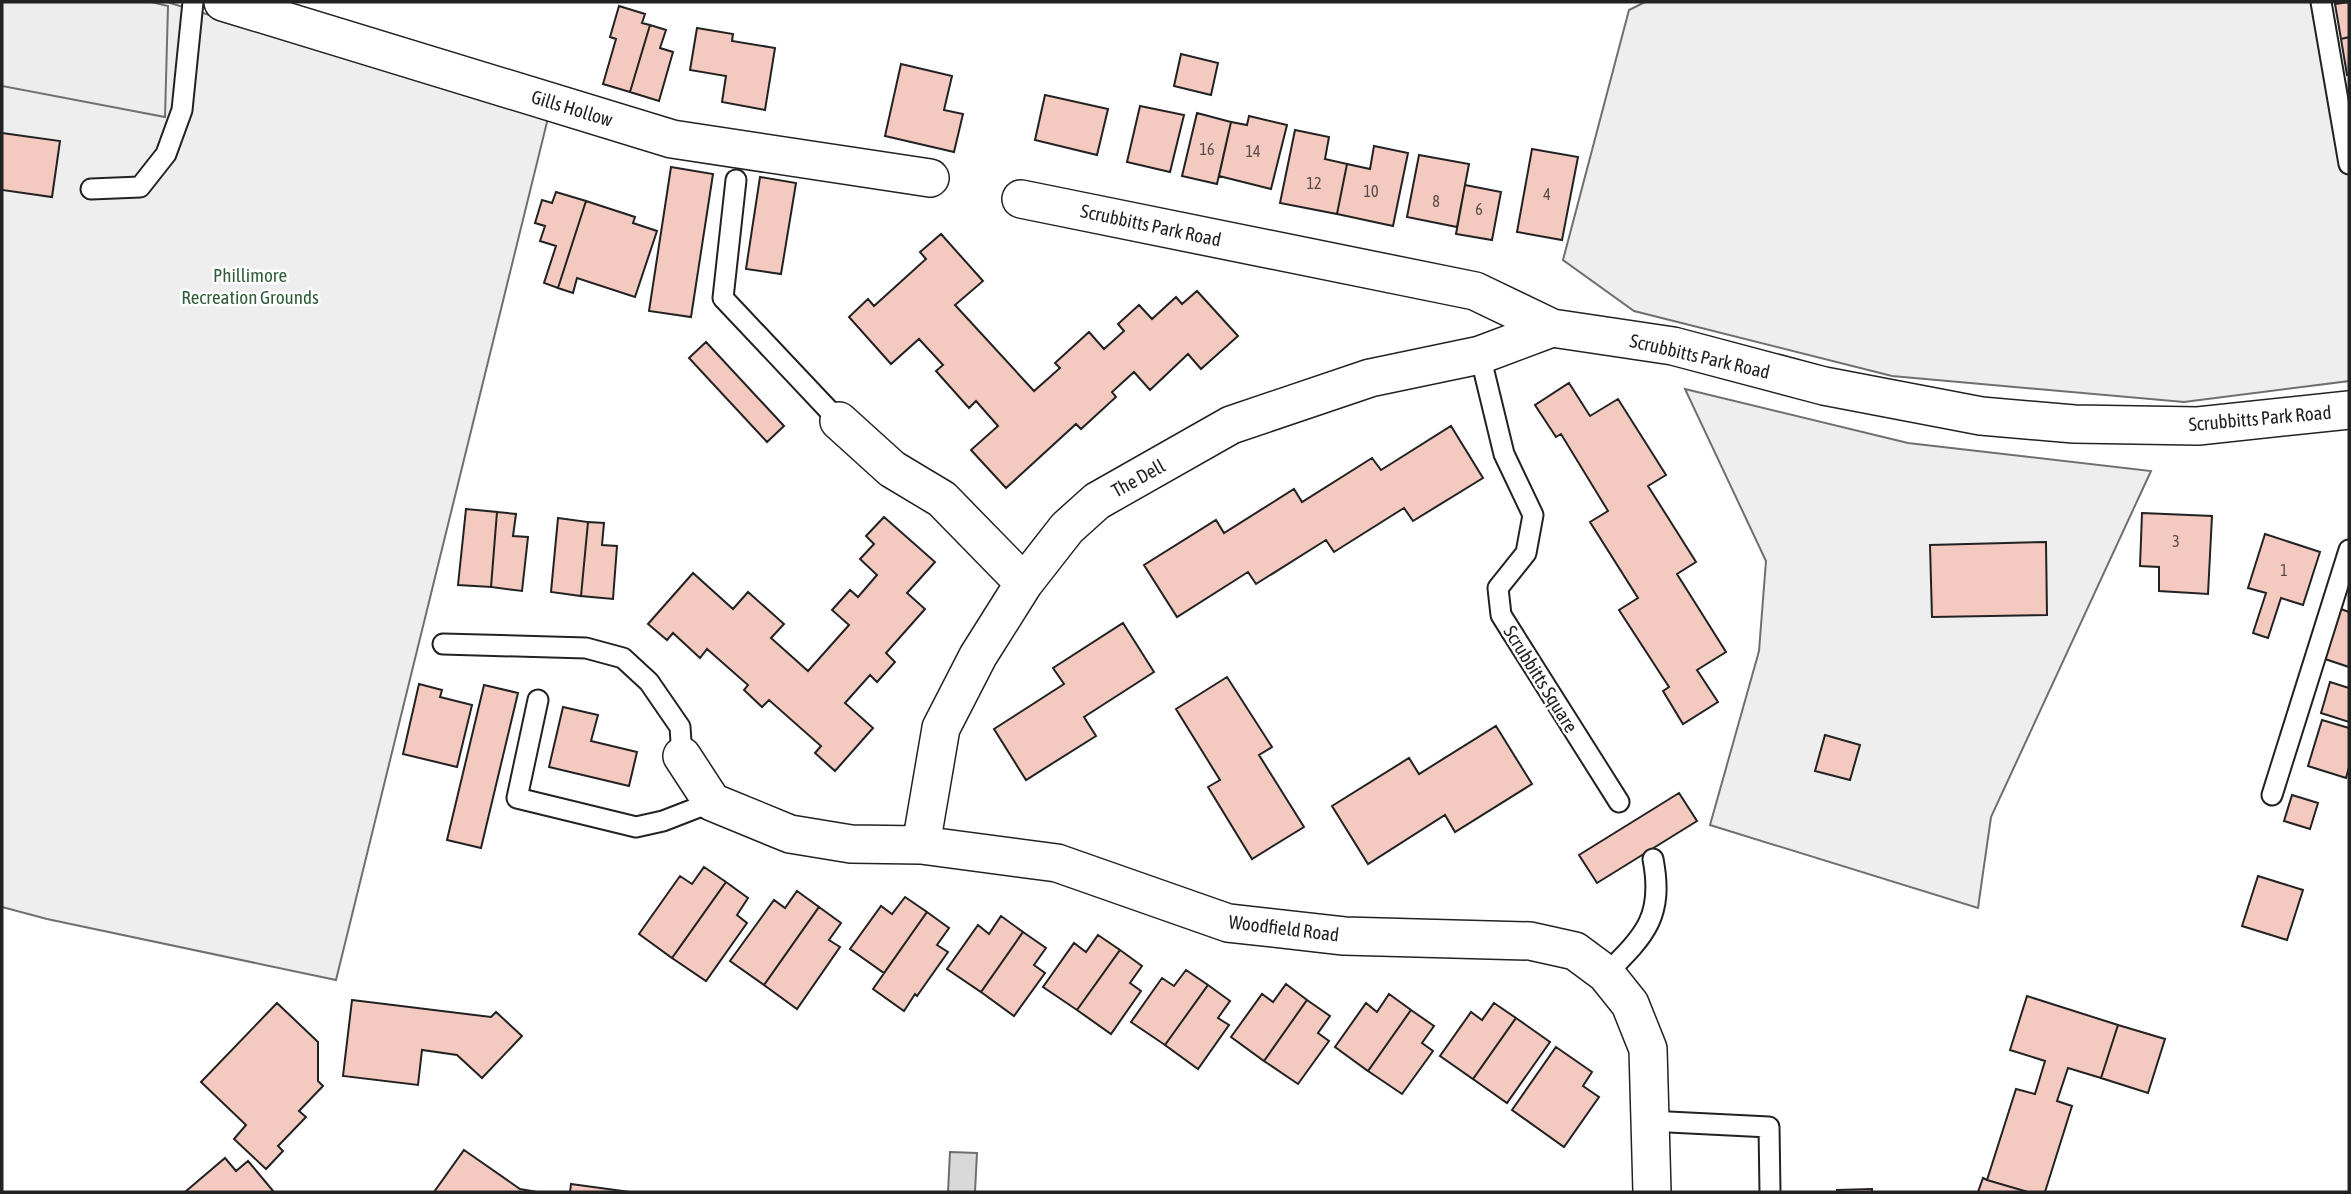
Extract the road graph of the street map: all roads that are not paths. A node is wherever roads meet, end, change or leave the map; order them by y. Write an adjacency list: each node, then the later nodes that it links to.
1 (192, 2): 7 (lane)
2 (223, 2): 5 (street, Gills Hollow)
3 (2321, 2): 4 (lane)
4 (2349, 164)
5 (930, 178)
6 (736, 180): 12 (lane)
7 (91, 189)
8 (1021, 198): 9 (street, Scrubbitts Park Road)
9 (1552, 328): 10 (street, The Dell); 11 (street, Scrubbitts Park Road)
10 (1480, 355): 14 (street, The Dell); 20 (lane, Scrubbitts Square)
11 (2349, 410)
12 (839, 421): 14 (street)
13 (2349, 550): 18 (lane)
14 (1024, 583): 21 (street, The Dell)
15 (443, 644): 17 (lane)
16 (538, 700): 19 (lane)
17 (682, 756): 19 (street)
18 (2272, 795)
19 (712, 802): 21 (street, Woodfield Road)
20 (1619, 802)
21 (921, 845): 23 (street, Woodfield Road)
22 (1653, 859): 23 (lane)
23 (1605, 974): 24 (street, Woodfield Road)
24 (1649, 1121): 25 (street, Woodfield Road); 26 (lane)
25 (1652, 1192)
26 (1770, 1192)

